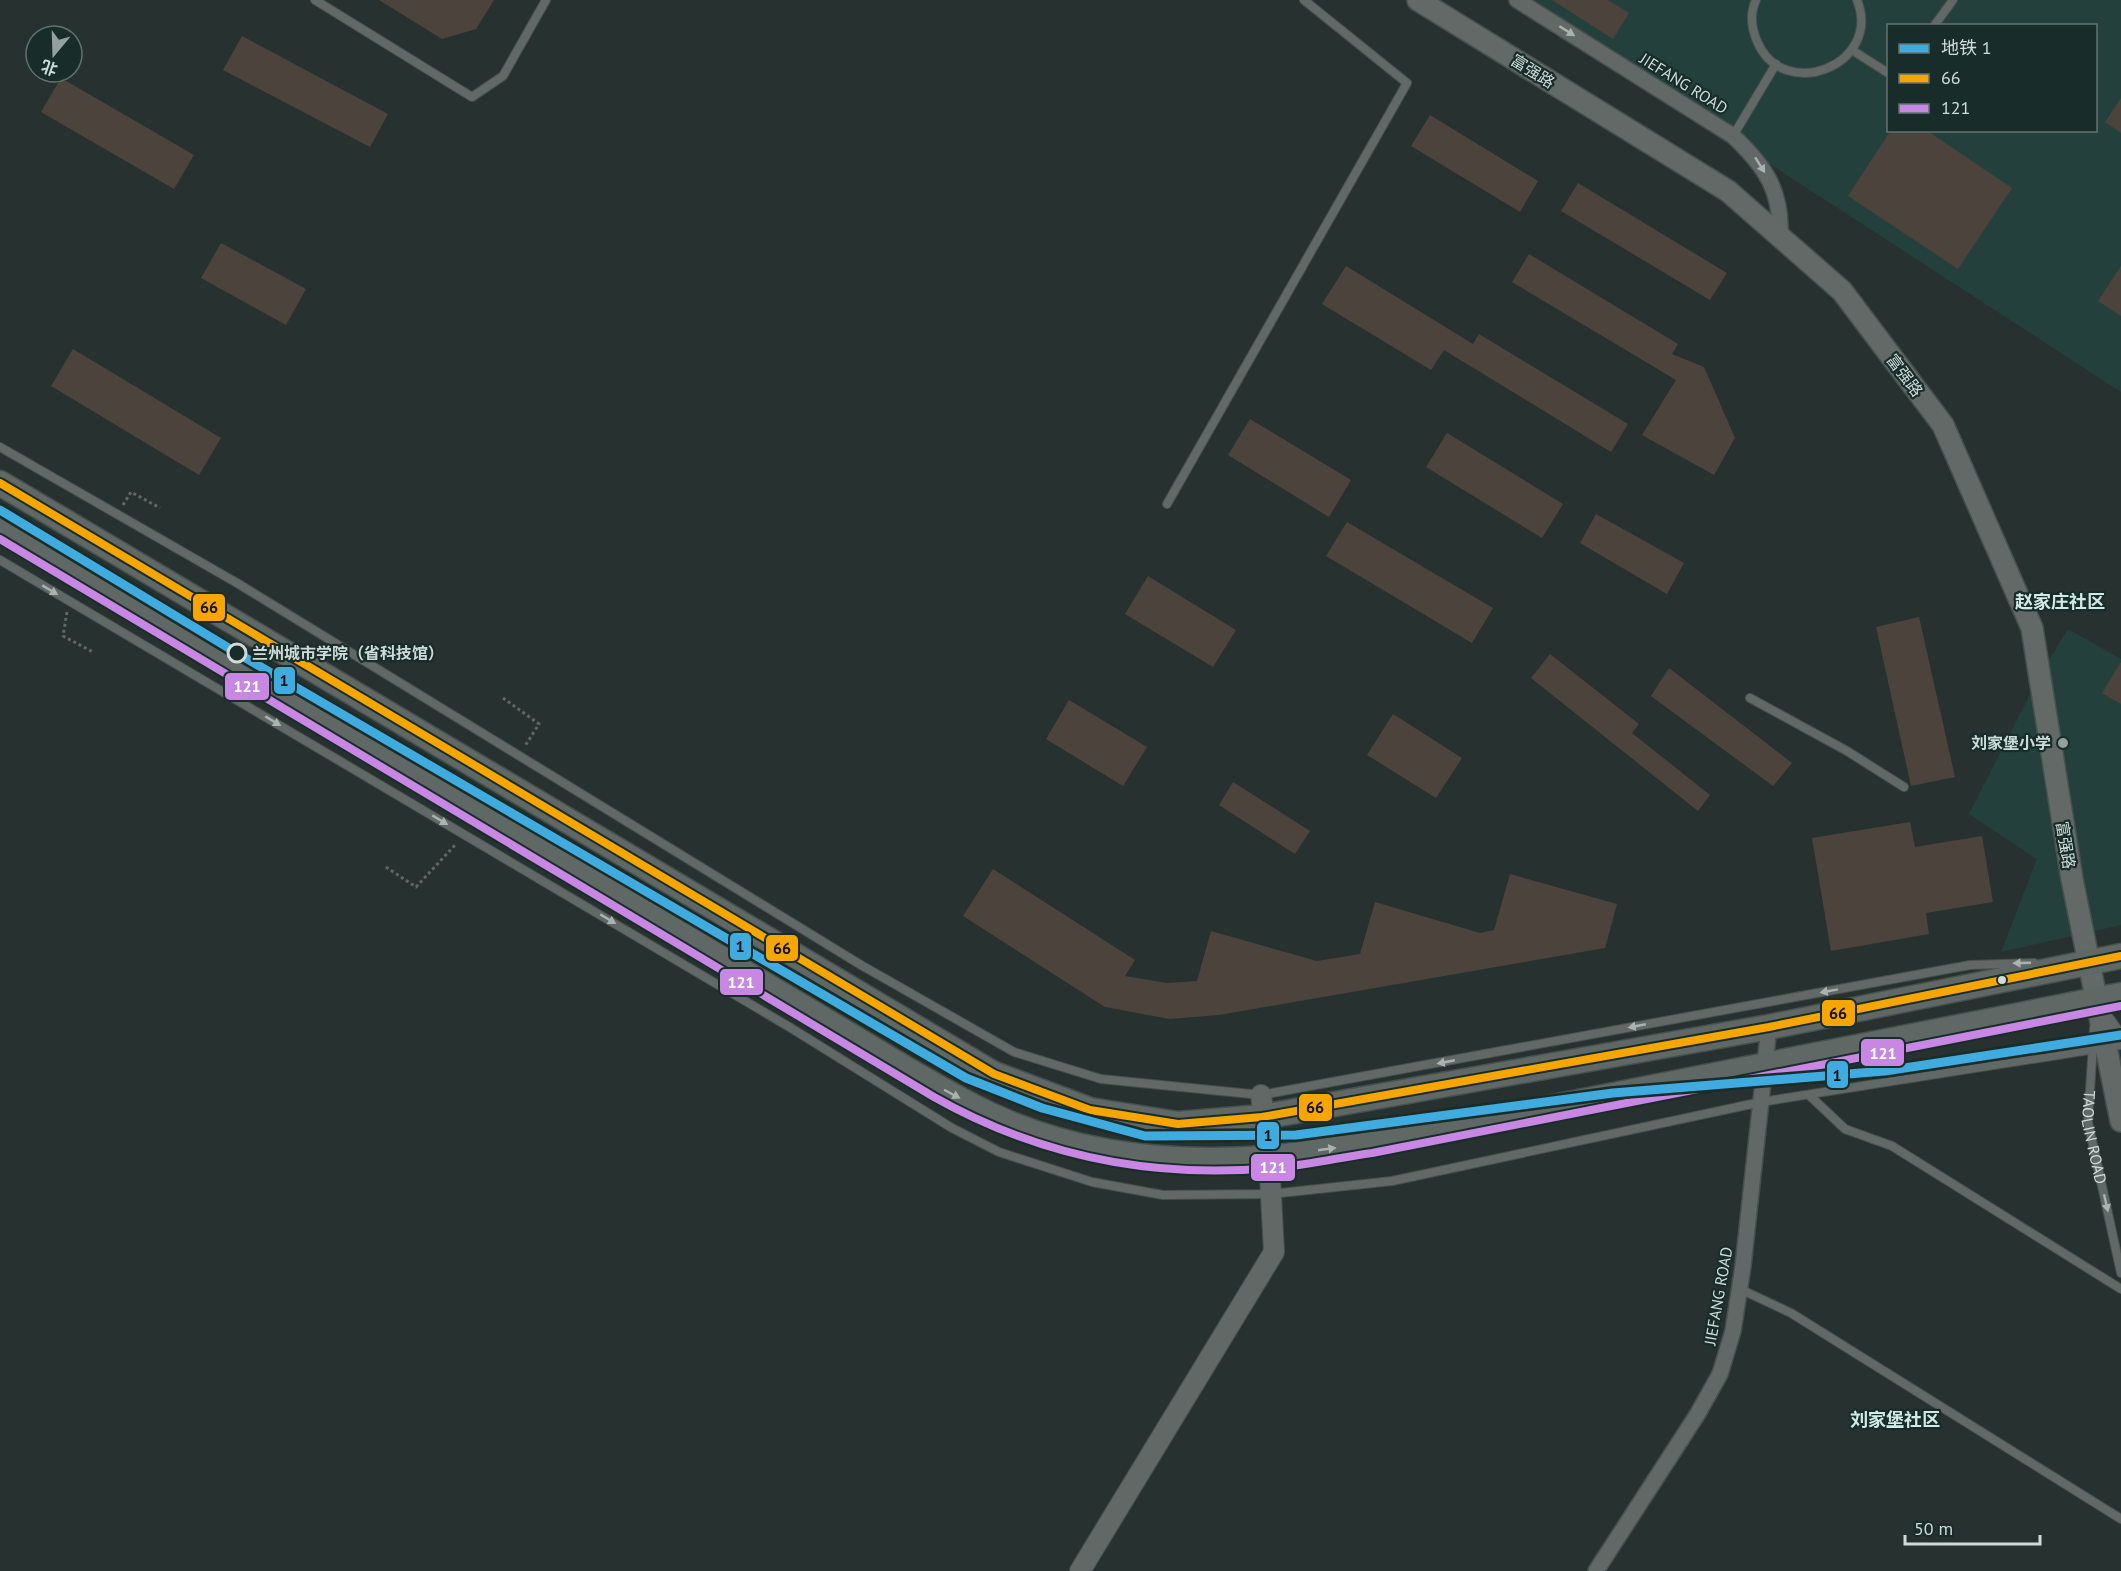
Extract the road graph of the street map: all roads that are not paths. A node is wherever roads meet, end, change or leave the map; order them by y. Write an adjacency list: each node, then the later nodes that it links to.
1 (315, 0): 2 (lane)
2 (546, 0)
3 (1304, 0): 17 (lane)
4 (1418, 0): 14 (main road, 富强路)
5 (1517, 0): 13 (street, JIEFANG ROAD, one-way to 13)
6 (1756, 0): 11 (lane)
7 (1857, 0): 10 (lane)
8 (1953, 0): 9 (lane)
9 (1935, 24)
10 (1852, 50): 11 (lane); 12 (lane)
11 (1776, 64): 13 (lane)
12 (1887, 72)
13 (1733, 136): 14 (street, JIEFANG ROAD, one-way to 14)
14 (1780, 236): 23 (main road, 富强路)
15 (0, 447): 31 (lane)
16 (0, 483): 31 (main road)
17 (1167, 504)
18 (0, 527): 33 (main road, one-way to 33)
19 (0, 560): 34 (lane, one-way to 34)
20 (1750, 698): 21 (lane)
21 (1904, 787)
22 (2121, 954): 23 (main road)
23 (2090, 961): 25 (main road, TAOLIN ROAD); 26 (main road); 31 (lane, one-way to 31)
24 (2121, 995): 25 (main road)
25 (2096, 1000): 27 (main road, TAOLIN ROAD); 28 (main road)
26 (1769, 1028): 28 (street, JIEFANG ROAD); 31 (main road)
27 (2110, 1044): 29 (lane); 32 (main road, TAOLIN ROAD); 35 (lane, TAOLIN ROAD, one-way to 35)
28 (1765, 1066): 30 (street, JIEFANG ROAD); 33 (main road, one-way to 28)
29 (1809, 1095): 30 (lane); 37 (lane)
30 (1761, 1102): 34 (lane); 36 (street, JIEFANG ROAD)
31 (1262, 1106): 33 (street)
32 (2121, 1121)
33 (1269, 1158): 34 (street)
34 (1271, 1194): 39 (street)
35 (2121, 1273)
36 (1740, 1289): 38 (lane); 40 (street, JIEFANG ROAD)
37 (2121, 1289)
38 (2121, 1519)
39 (1080, 1571)
40 (1596, 1571)

